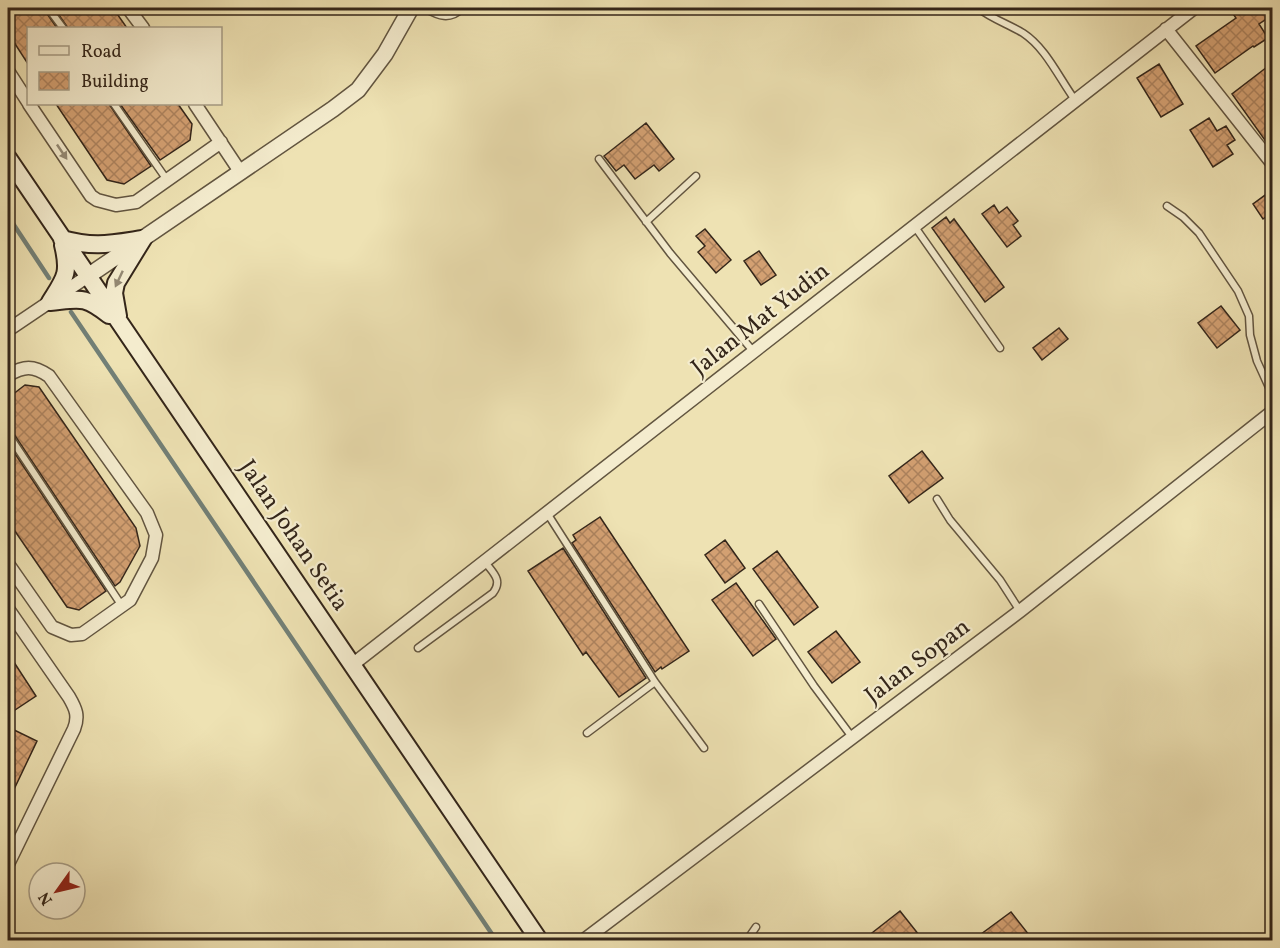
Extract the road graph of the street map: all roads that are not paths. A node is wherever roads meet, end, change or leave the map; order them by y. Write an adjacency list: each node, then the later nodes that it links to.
1 (17, 8): 9 (lane)
2 (48, 8): 10 (lane)
3 (128, 8): 11 (street)
4 (411, 8): 23 (street)
5 (424, 8): 6 (lane)
6 (463, 8)
7 (978, 8): 15 (lane)
8 (1194, 8): 12 (street, Jalan Mat Yudin)
9 (8, 14)
10 (62, 27)
11 (141, 27)
12 (1166, 29): 15 (street, Jalan Mat Yudin); 22 (street)
13 (8, 71): 14 (street)
14 (27, 100)
15 (1075, 100): 28 (street, Jalan Mat Yudin)
16 (30, 105): 25 (street, one-way to 25)
17 (115, 105): 25 (lane)
18 (196, 105): 19 (street)
19 (221, 142): 23 (street); 25 (street)
20 (8, 158): 29 (main road, Jalan Johan Setia)
21 (599, 159): 27 (lane)
22 (1272, 163)
23 (241, 173): 30 (street)
24 (696, 176): 27 (lane)
25 (167, 181)
26 (1167, 206): 38 (lane)
27 (646, 222): 36 (lane)
28 (915, 227): 35 (lane); 36 (street, Jalan Mat Yudin)
29 (62, 239): 30 (main road); 31 (main road, Jalan Johan Setia); 32 (main road)
30 (143, 239): 31 (street); 33 (main road, one-way to 33)
31 (88, 276): 32 (street); 33 (main road, Jalan Johan Setia)
32 (50, 302): 33 (main road); 34 (street)
33 (118, 323): 50 (main road, Jalan Johan Setia)
34 (8, 330)
35 (1000, 348)
36 (754, 352): 42 (street, Jalan Mat Yudin)
37 (8, 375): 46 (street)
38 (1272, 394)
39 (1272, 412): 48 (street, Jalan Sopan)
40 (8, 434): 46 (lane)
41 (937, 499): 48 (lane)
42 (547, 513): 43 (street, Jalan Mat Yudin); 51 (lane)
43 (484, 561): 49 (lane); 50 (street, Jalan Mat Yudin)
44 (8, 564): 46 (street)
45 (759, 604): 53 (lane)
46 (122, 606)
47 (8, 609): 55 (street)
48 (1020, 611): 53 (street, Jalan Sopan)
49 (418, 648)
50 (352, 665): 57 (main road, Jalan Johan Setia)
51 (655, 682): 52 (lane); 54 (lane)
52 (586, 733)
53 (852, 737): 58 (street, Jalan Sopan)
54 (704, 748)
55 (8, 864)
56 (756, 927): 59 (lane)
57 (538, 940)
58 (584, 940)
59 (747, 940)

